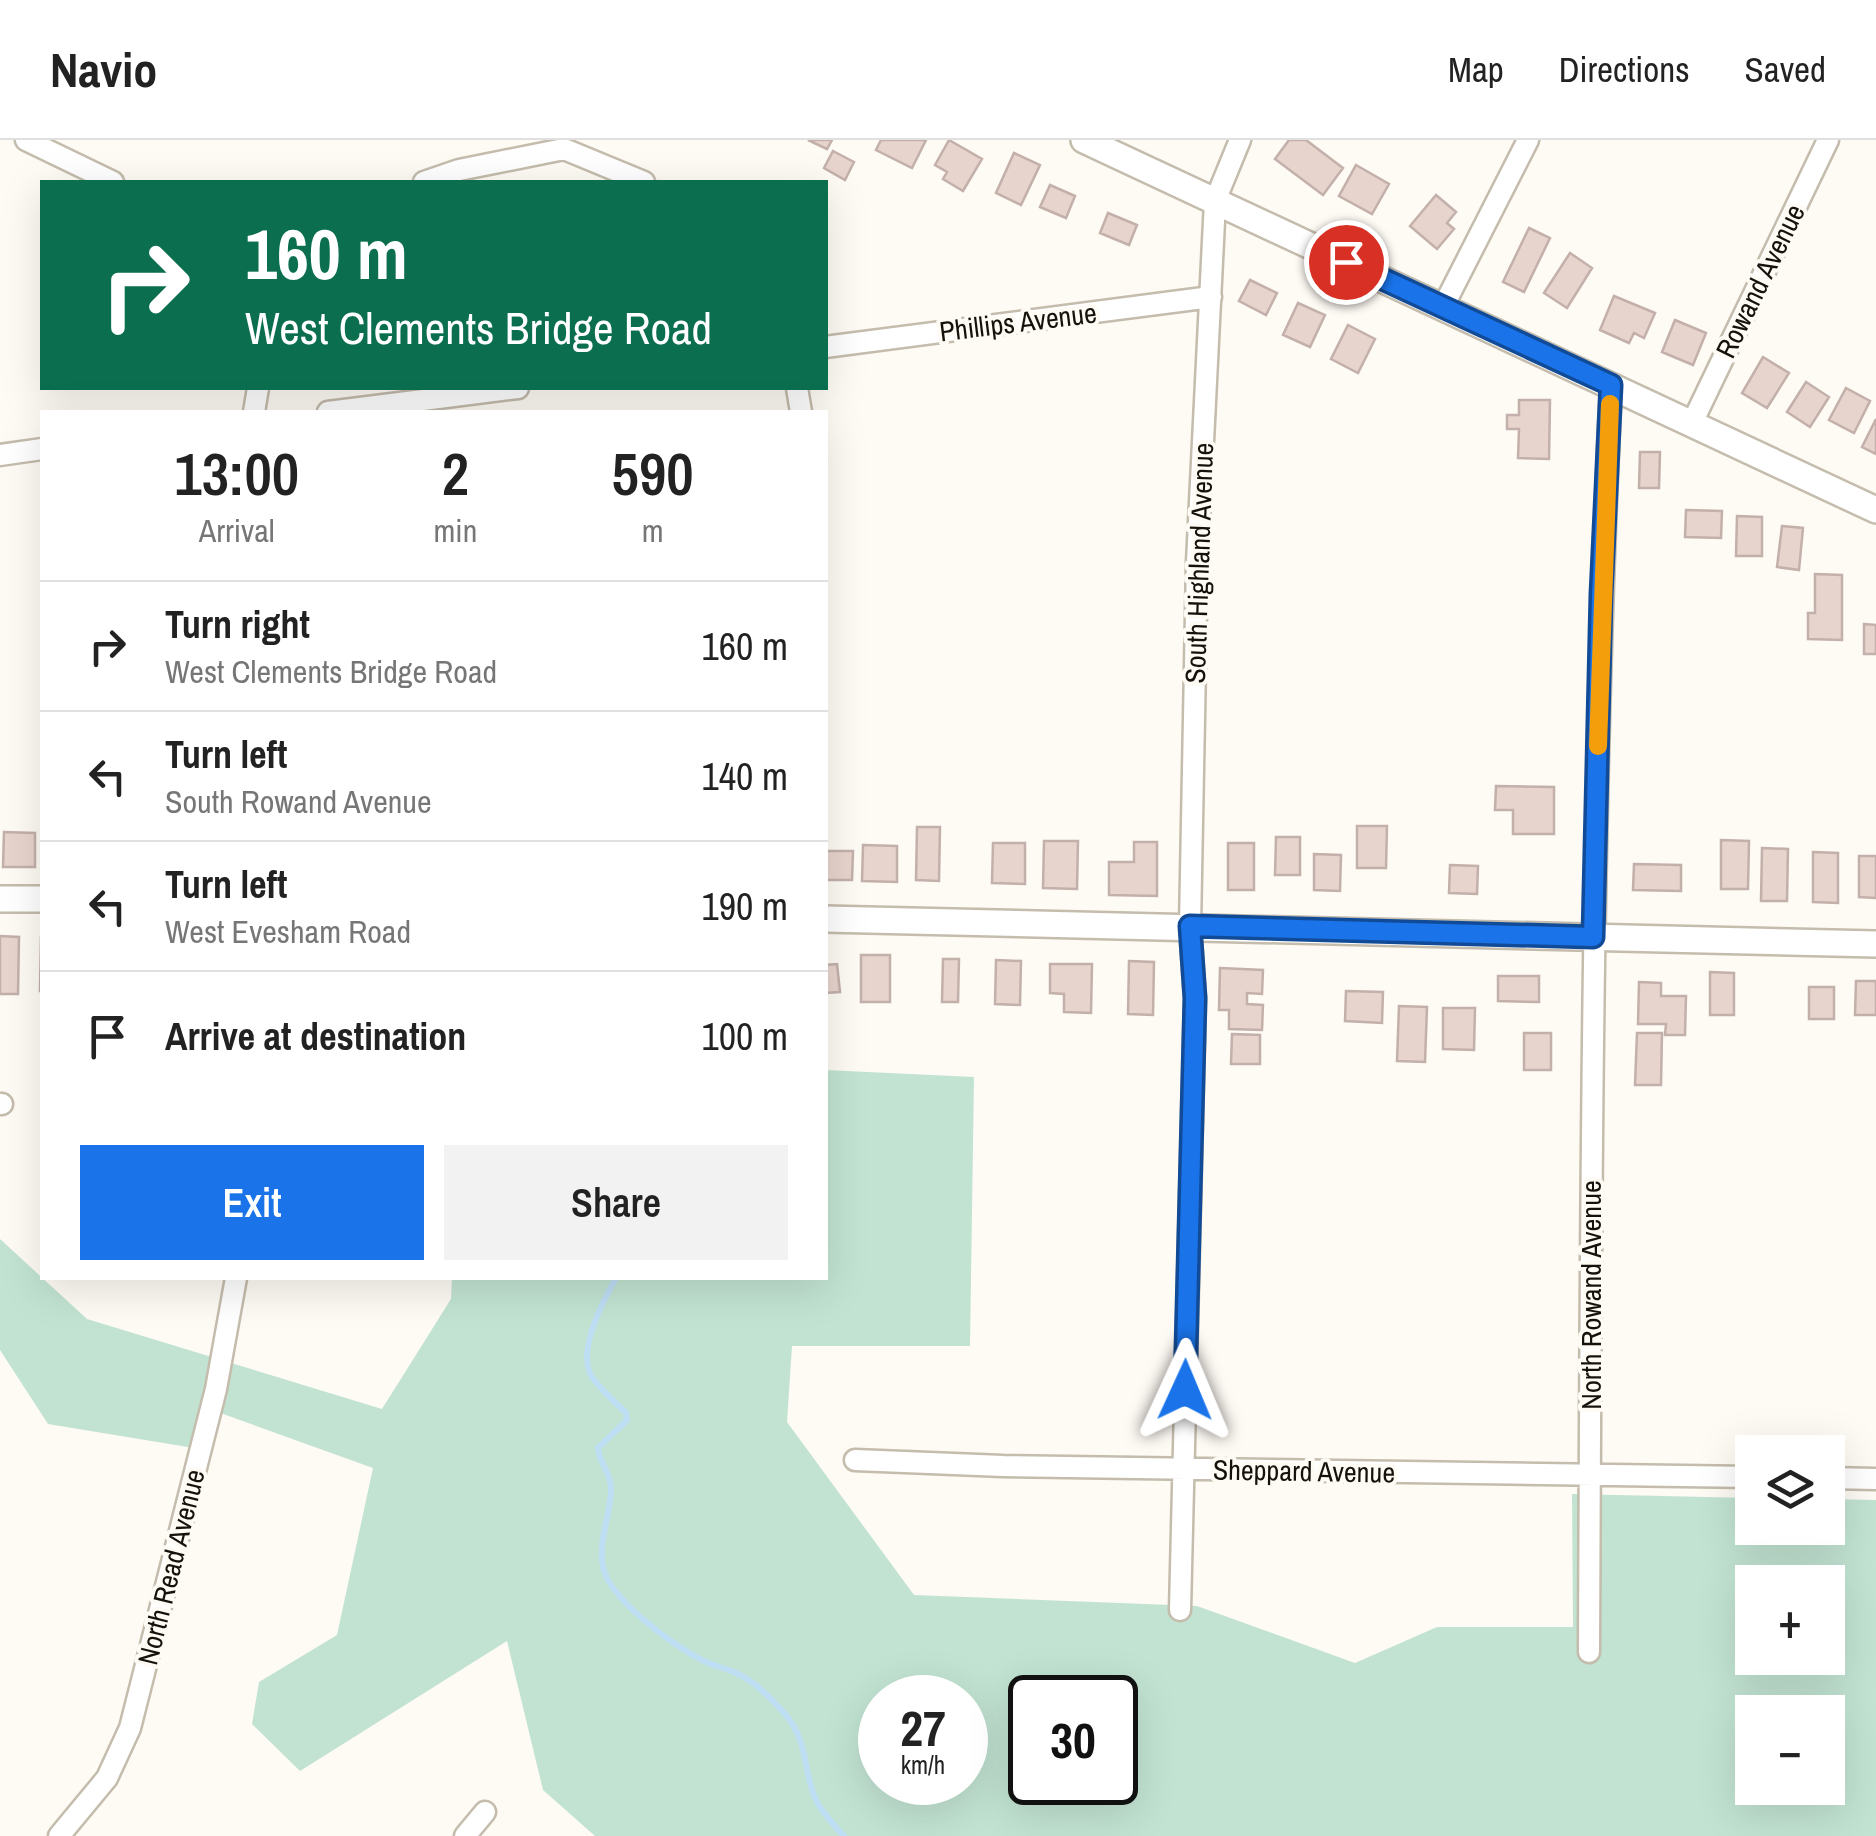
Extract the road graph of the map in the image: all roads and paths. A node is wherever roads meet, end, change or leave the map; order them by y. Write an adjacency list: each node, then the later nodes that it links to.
1 (26, 140): 7 (street)
2 (1084, 140): 10 (main road)
3 (1240, 140): 10 (street)
4 (1528, 140): 12 (street)
5 (1828, 140): 17 (street, Rowand Avenue)
6 (558, 143): 8 (street); 9 (street)
7 (109, 180)
8 (430, 180)
9 (640, 180)
10 (1214, 201): 11 (street, South Highland Avenue); 12 (main road)
11 (1210, 297): 13 (street, Phillips Avenue); 24 (street, South Highland Avenue)
12 (1444, 307): 14 (main road)
13 (828, 347)
14 (1611, 385): 17 (main road); 25 (street, North Rowand Avenue)
15 (502, 390): 16 (street)
16 (344, 410)
17 (1692, 423): 20 (main road)
18 (40, 449): 19 (street)
19 (0, 454)
20 (1876, 510)
21 (0, 899): 22 (main road)
22 (40, 899)
23 (828, 919): 24 (main road)
24 (1190, 926): 25 (main road); 29 (street, South Highland Avenue)
25 (1593, 937): 26 (main road); 30 (street, North Rowand Avenue)
26 (1876, 944)
27 (236, 1280): 37 (street, North Read Avenue)
28 (855, 1460): 29 (street, Sheppard Avenue)
29 (1183, 1469): 30 (street, Sheppard Avenue); 34 (street, South Highland Avenue)
30 (1590, 1475): 31 (street, Sheppard Avenue); 35 (street, North Rowand Avenue)
31 (1735, 1477)
32 (1845, 1478): 33 (street)
33 (1876, 1479)
34 (1180, 1610)
35 (1589, 1652)
36 (485, 1812): 38 (street)
37 (59, 1836)
38 (465, 1836)

